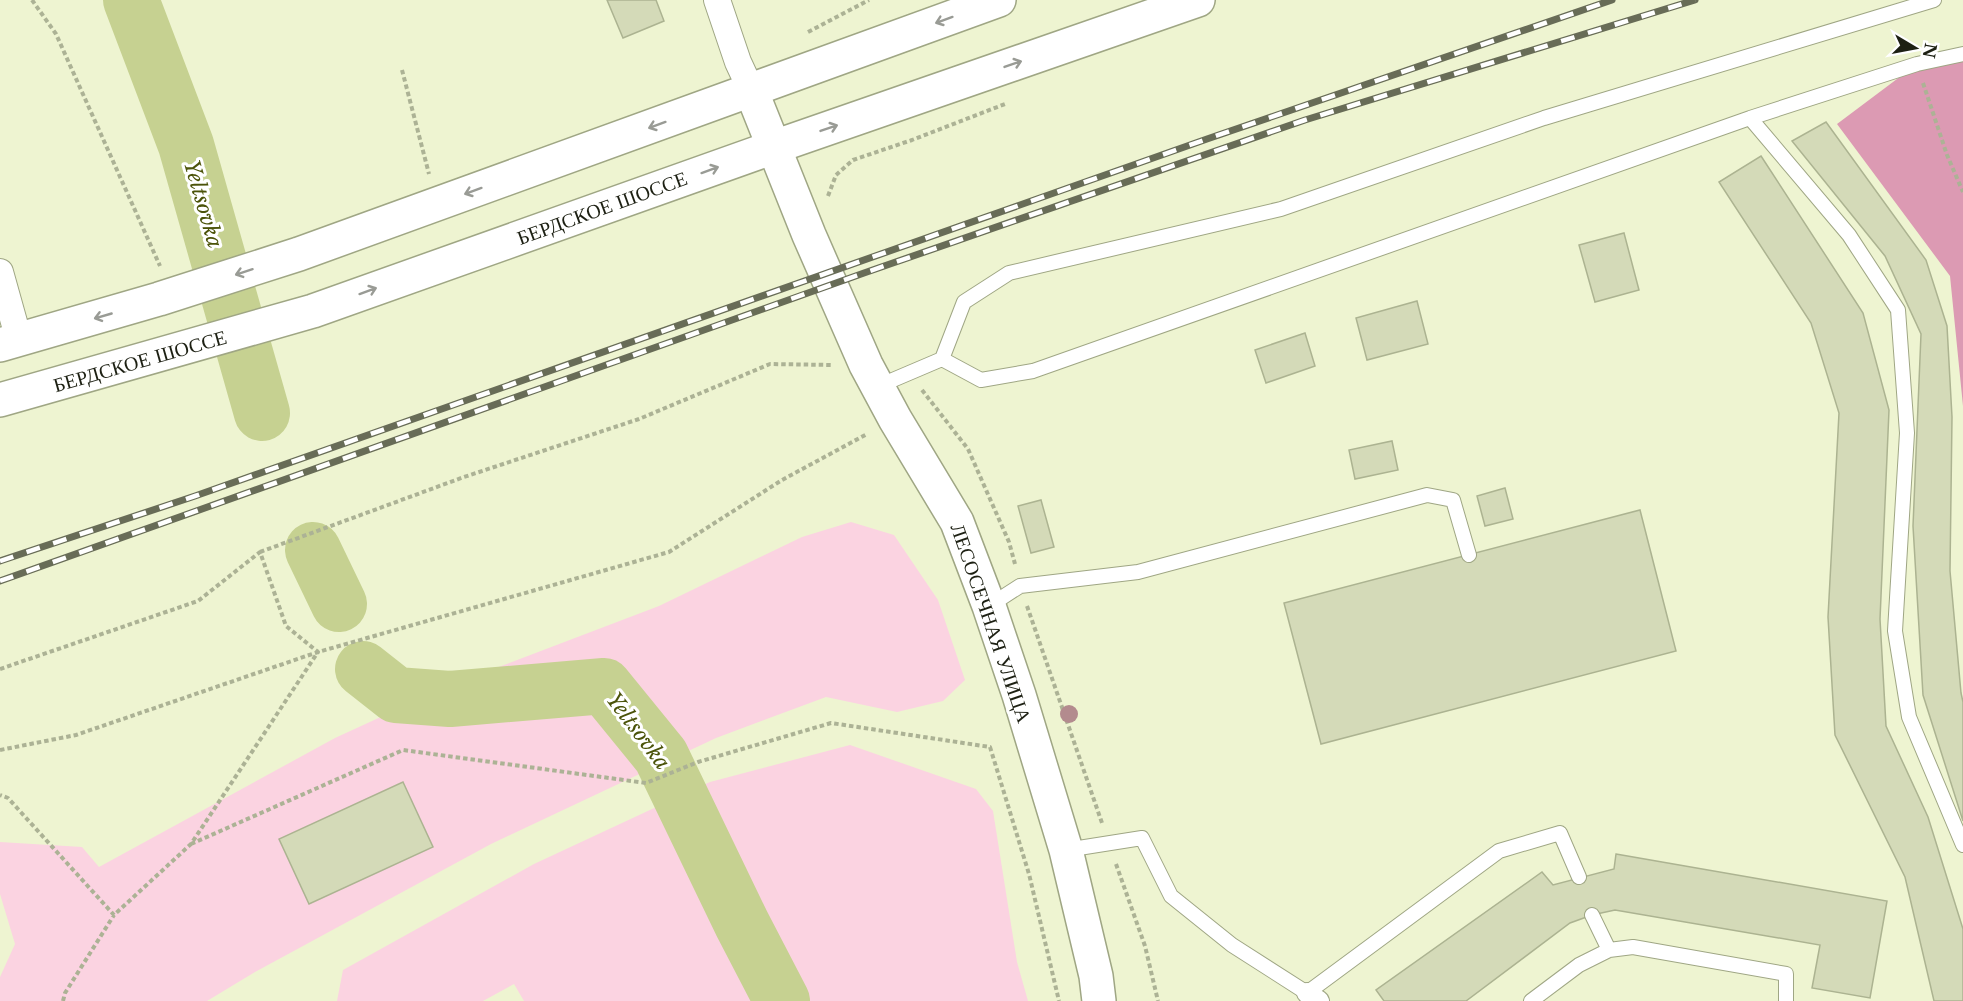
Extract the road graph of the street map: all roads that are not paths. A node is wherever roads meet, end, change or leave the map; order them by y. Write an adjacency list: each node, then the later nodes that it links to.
1 (717, 0): 6 (street)
2 (999, 0): 6 (main road, one-way to 6)
3 (1198, 0): 8 (main road, БЕРДСКОЕ ШОССЕ, one-way to 3)
4 (1934, 0): 11 (lane)
5 (1963, 54): 7 (lane)
6 (751, 90): 8 (main road); 10 (main road, one-way to 10)
7 (1750, 118): 11 (lane); 16 (lane)
8 (774, 147): 12 (main road, ЛЕСОСЕЧНАЯ УЛИЦА); 13 (main road, БЕРДСКОЕ ШОССЕ, one-way to 8)
9 (0, 272): 10 (street)
10 (9, 343)
11 (942, 359): 12 (lane)
12 (877, 374): 15 (main road, ЛЕСОСЕЧНАЯ УЛИЦА)
13 (0, 400)
14 (1469, 555): 15 (lane)
15 (989, 606): 17 (main road, ЛЕСОСЕЧНАЯ УЛИЦА)
16 (1963, 845)
17 (1066, 850): 21 (lane); 22 (main road, ЛЕСОСЕЧНАЯ УЛИЦА)
18 (1579, 877): 21 (lane)
19 (1592, 915): 20 (lane)
20 (1609, 950): 23 (lane); 24 (lane)
21 (1311, 998)
22 (1099, 1001)
23 (1531, 1001)
24 (1786, 1001)

